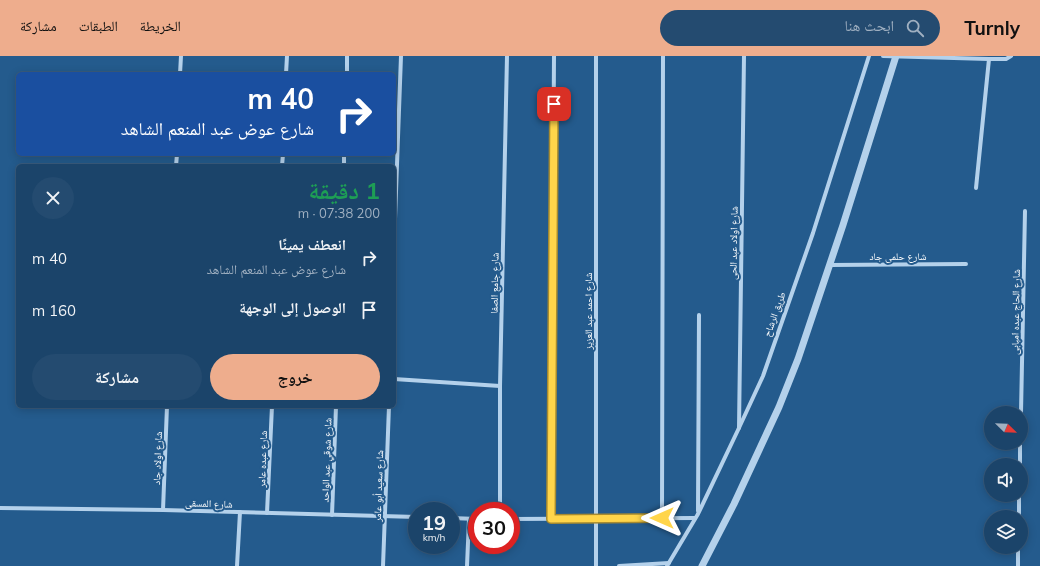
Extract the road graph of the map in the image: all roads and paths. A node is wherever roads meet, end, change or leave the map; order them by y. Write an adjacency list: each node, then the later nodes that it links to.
1 (181, 56): 15 (street)
2 (287, 56): 16 (street)
3 (347, 56): 17 (street)
4 (401, 56): 19 (street)
5 (507, 56): 25 (street, شارع جامع الصفا)
6 (554, 56): 44 (street)
7 (596, 56): 45 (street, شارع احمد عبد العزيز)
8 (663, 56): 41 (street)
9 (744, 56): 31 (street, شارع اولاد عبد الحى)
10 (869, 56): 31 (street, طريق الرشاح)
11 (883, 56): 12 (street)
12 (896, 56): 14 (street); 22 (street)
13 (1011, 56): 14 (street)
14 (989, 59): 18 (street)
15 (180, 72)
16 (286, 72)
17 (347, 72)
18 (976, 188)
19 (396, 192)
20 (1025, 211): 26 (street, شارع الحاج عبده امبابى)
21 (966, 264): 22 (street, شارع حلمى جاد)
22 (830, 265): 54 (street)
23 (699, 315): 37 (street)
24 (396, 379): 25 (street)
25 (500, 386): 32 (street, شارع جامع الصفا)
26 (1021, 406)
27 (167, 408): 34 (street, شارع اولاد جاد)
28 (272, 408): 36 (street, شارع عبده عامر)
29 (336, 408): 38 (street, شارع شوقي عبد الواحد)
30 (388, 408): 39 (street, شارع سعيد أبو عامر)
31 (738, 430): 37 (street, طريق الرشاح)
32 (500, 502)
33 (0, 508): 34 (street, شارع المسقى)
34 (163, 510): 35 (street, شارع المسقى)
35 (240, 512): 36 (street, شارع المسقى); 49 (street)
36 (267, 513): 38 (street, شارع المسقى)
37 (698, 514): 42 (street, طريق الرشاح)
38 (332, 515): 39 (street, شارع المسقى)
39 (385, 516): 40 (street, شارع المسقى); 50 (street, شارع سعيد أبو عامر)
40 (408, 517)
41 (662, 518): 42 (street); 45 (street)
42 (695, 518): 48 (street, طريق الرشاح)
43 (520, 519): 44 (street)
44 (551, 519): 45 (street)
45 (596, 519): 52 (street, شارع احمد عبد العزيز)
46 (468, 535): 51 (street)
47 (1018, 554): 55 (street)
48 (668, 564): 53 (street)
49 (237, 566)
50 (383, 566)
51 (466, 566)
52 (596, 566)
53 (619, 566)
54 (702, 566)
55 (1018, 566)

